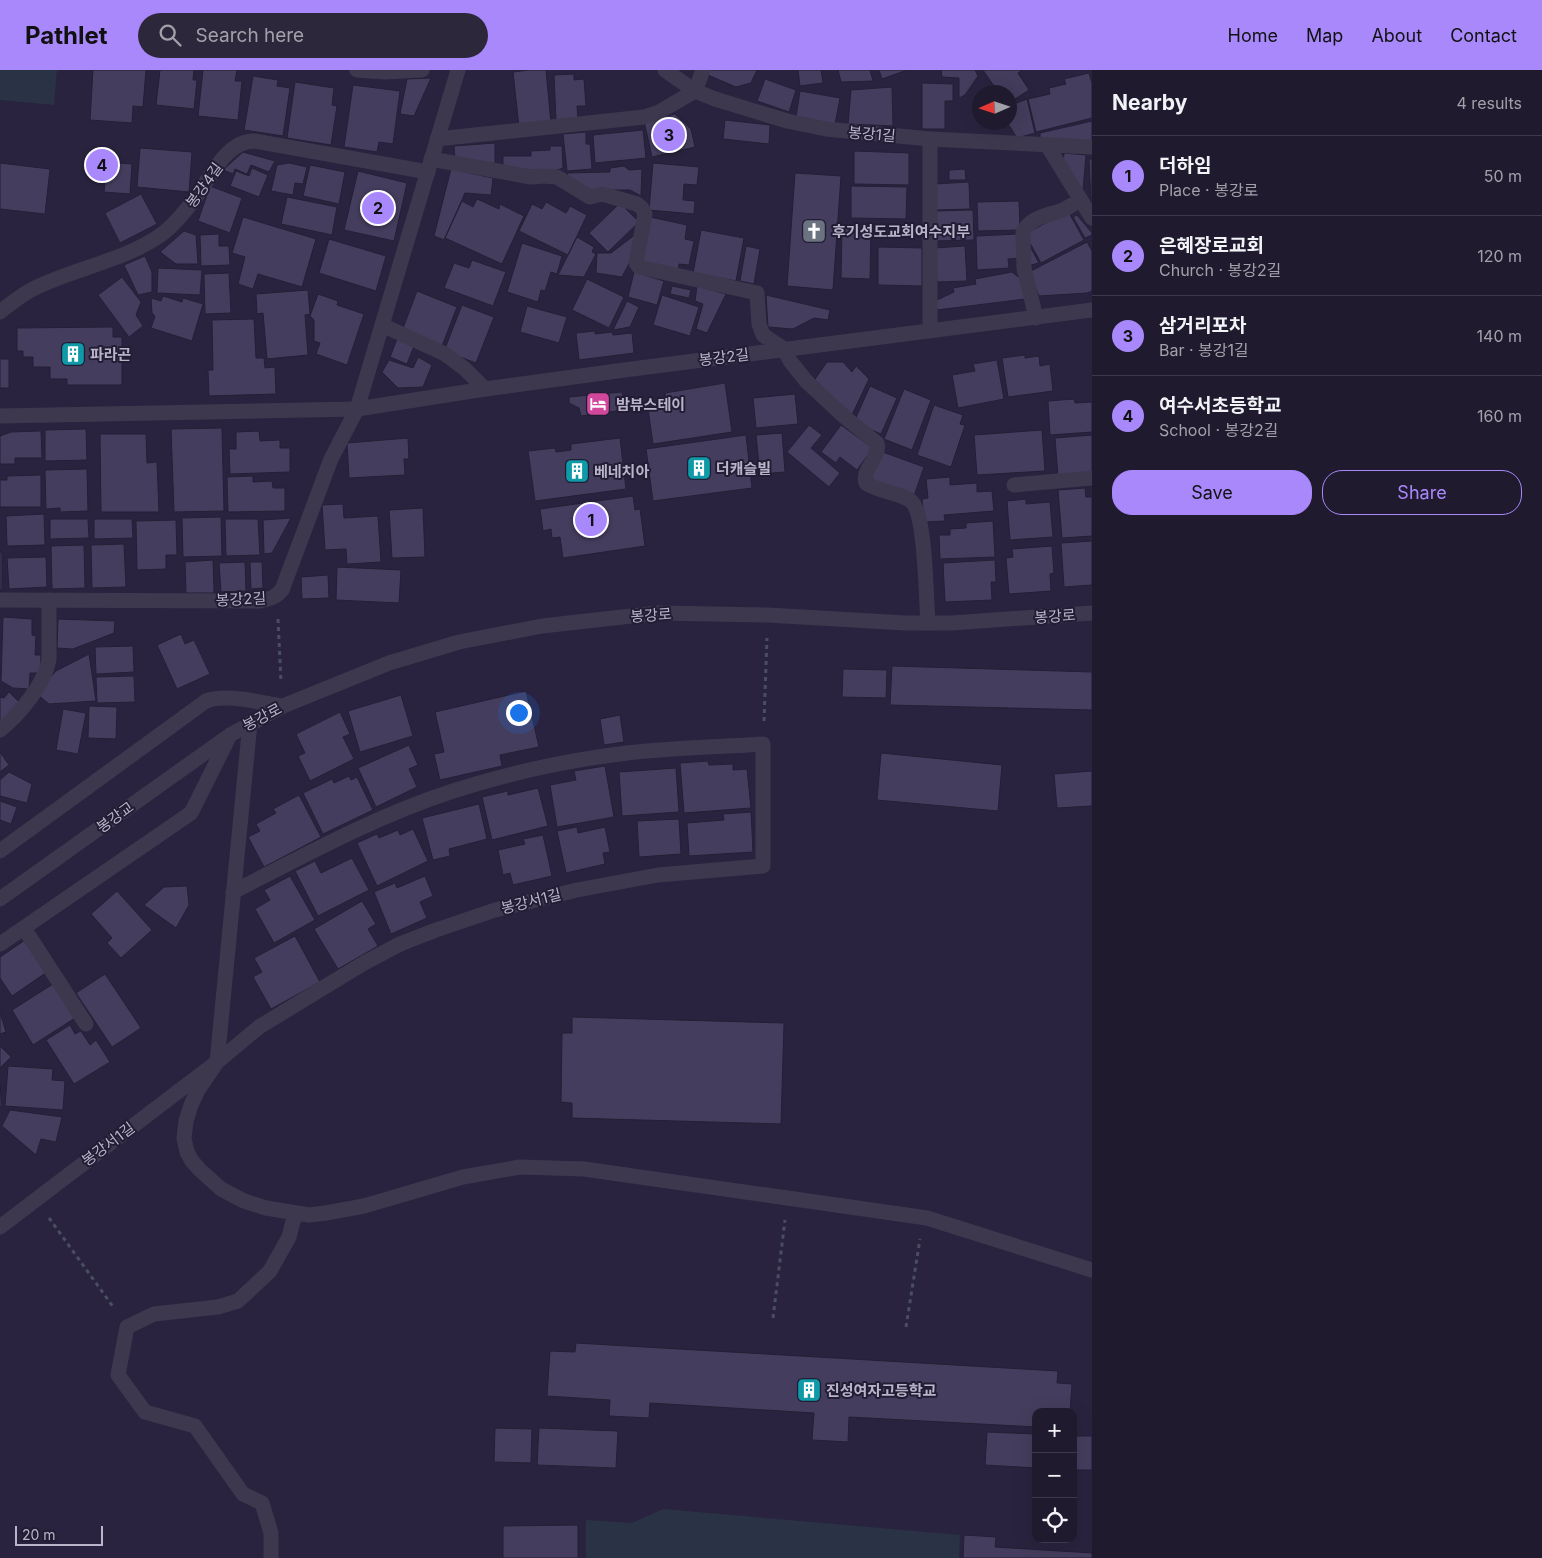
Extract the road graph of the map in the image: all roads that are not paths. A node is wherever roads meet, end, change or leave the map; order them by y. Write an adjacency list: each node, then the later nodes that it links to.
1 (356, 70): 2 (street)
2 (422, 70)
3 (458, 70): 7 (street, 봉강2길)
4 (665, 70): 6 (street, 봉강1길)
5 (703, 70): 6 (street)
6 (695, 91): 7 (street); 8 (street, 봉강1길)
7 (437, 139): 11 (street, 봉강2길)
8 (930, 139): 9 (street, 봉강1길); 18 (street)
9 (1047, 145): 10 (street, 봉강1길); 12 (street)
10 (1092, 147)
11 (430, 165): 15 (street, 봉강4길); 17 (street, 봉강2길); 19 (street, 봉강4길)
12 (1080, 200): 13 (street); 16 (street)
13 (1092, 218)
14 (1092, 310): 16 (street, 봉강2길)
15 (0, 312)
16 (1036, 318): 18 (street, 봉강2길)
17 (382, 325): 20 (street); 21 (street, 봉강2길)
18 (930, 331): 19 (street, 봉강2길)
19 (784, 349): 20 (street, 봉강2길); 28 (street)
20 (485, 389): 21 (street, 봉강2길)
21 (357, 409): 22 (street, 봉강2길); 26 (street, 봉강2길)
22 (0, 416)
23 (1092, 478): 24 (street)
24 (1014, 485)
25 (0, 600): 26 (street, 봉강2길)
26 (49, 600): 31 (street)
27 (1092, 613): 28 (street, 봉강로)
28 (928, 623): 29 (street, 봉강로)
29 (283, 706): 30 (street, 봉강로); 33 (street)
30 (250, 723): 32 (street, 봉강로); 34 (street)
31 (0, 730)
32 (230, 735): 35 (street, 봉강교); 36 (street)
33 (0, 850)
34 (233, 892): 39 (street); 39 (street, 봉강서1길)
35 (0, 899)
36 (24, 928): 37 (street); 38 (street)
37 (0, 944)
38 (86, 1024)
39 (217, 1062): 40 (street); 41 (street, 봉강서1길)
40 (295, 1214): 42 (street); 43 (street)
41 (0, 1227)
42 (1092, 1270)
43 (271, 1558)

